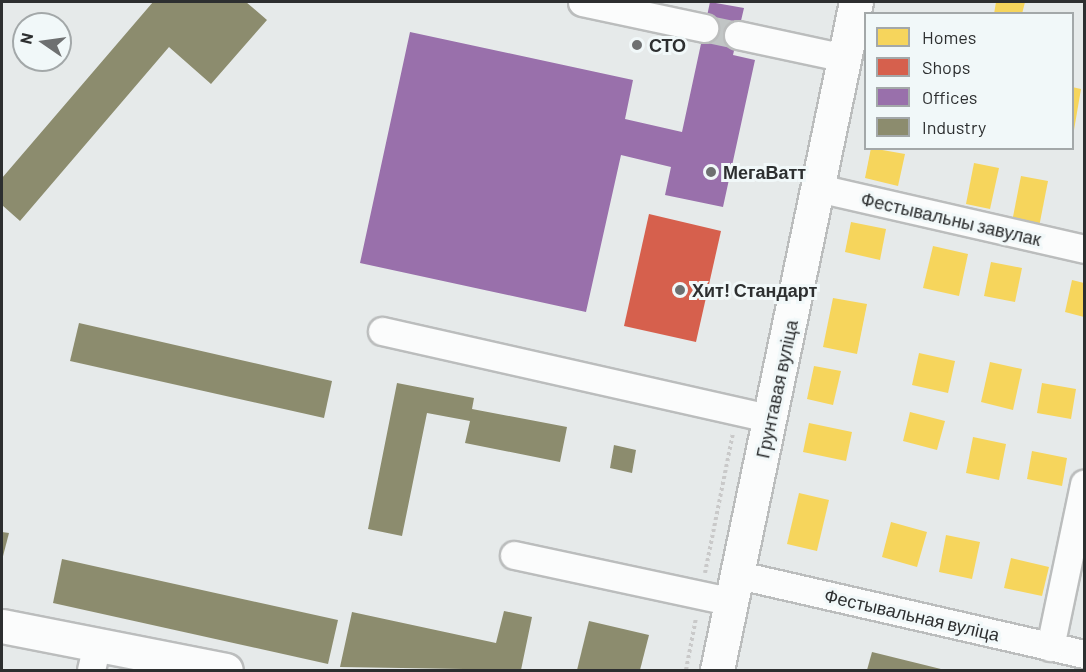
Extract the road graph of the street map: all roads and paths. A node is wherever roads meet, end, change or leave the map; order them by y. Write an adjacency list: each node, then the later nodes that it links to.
1 (582, 2): 3 (street)
2 (856, 2): 5 (main road, Грунтавая вуліца)
3 (704, 28)
4 (738, 35): 5 (street)
5 (845, 58): 6 (main road, Грунтавая вуліца)
6 (818, 189): 7 (street, Фестывальны завулак); 10 (main road, Грунтавая вуліца)
7 (1084, 249)
8 (382, 330): 9 (street)
9 (737, 411): 10 (street); 14 (path)
10 (771, 419): 13 (main road, Грунтавая вуліца)
11 (1084, 484): 16 (street)
12 (514, 555): 14 (street, Фестывальная вуліца)
13 (736, 589): 14 (street, Фестывальная вуліца); 16 (street, Фестывальная вуліца); 21 (main road, Грунтавая вуліца)
14 (700, 596): 20 (path)
15 (2, 626): 18 (main road)
16 (1050, 647): 17 (street, Фестывальная вуліца)
17 (1084, 654)
18 (94, 657): 19 (main road)
19 (226, 670)
20 (686, 670)
21 (717, 670)

